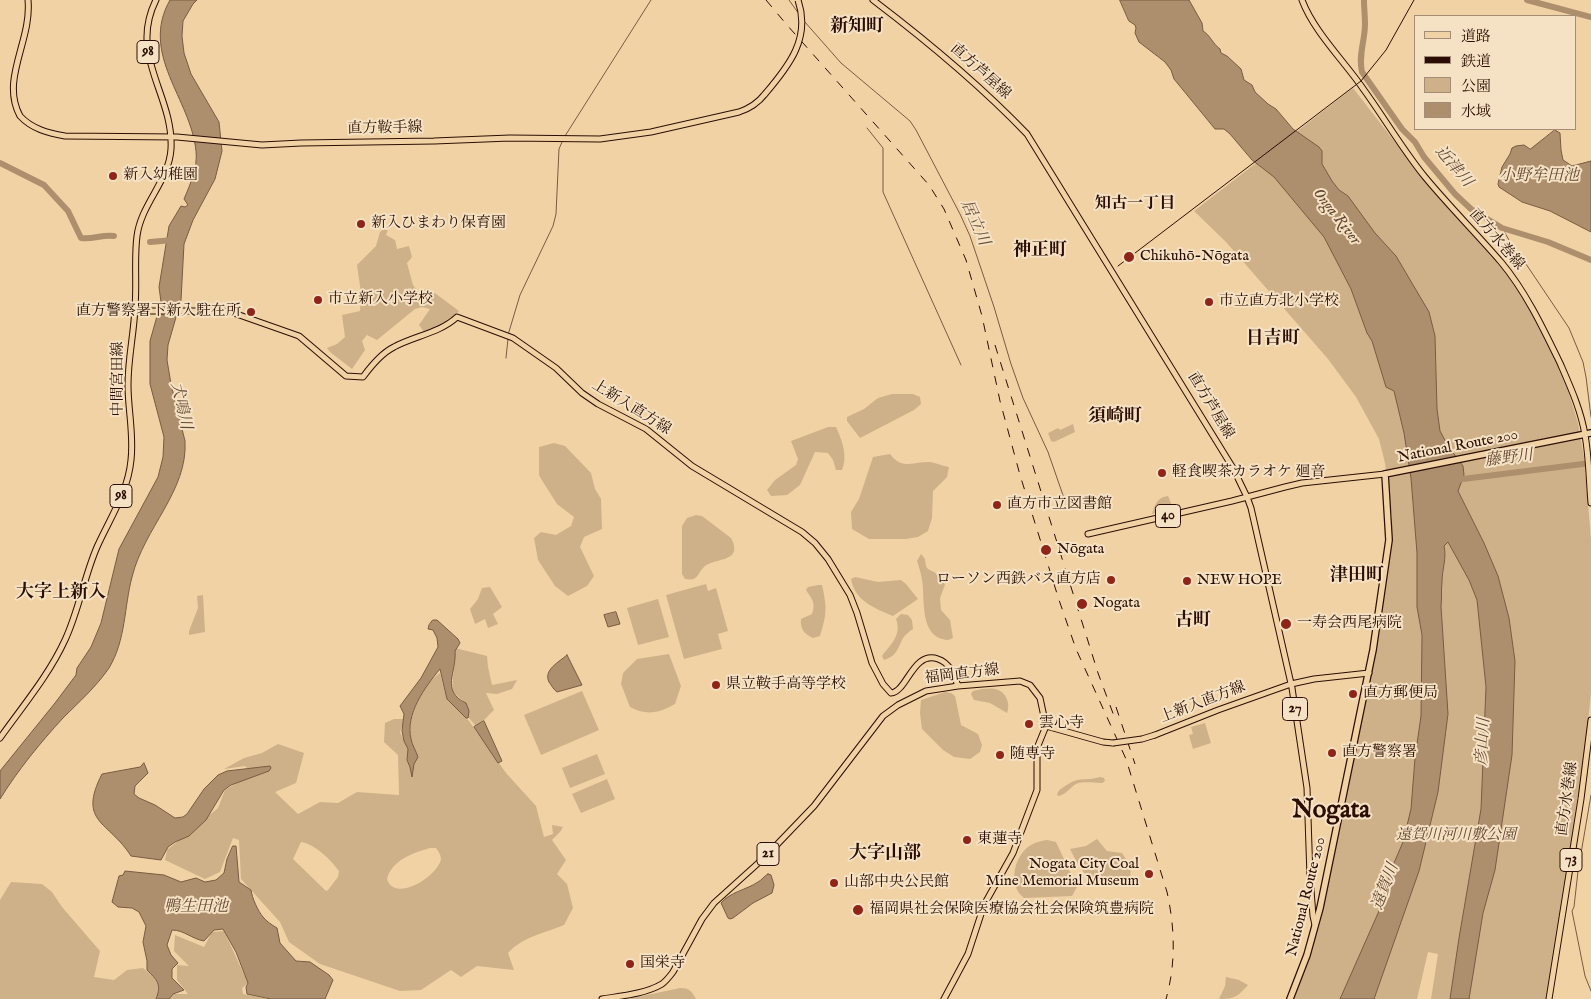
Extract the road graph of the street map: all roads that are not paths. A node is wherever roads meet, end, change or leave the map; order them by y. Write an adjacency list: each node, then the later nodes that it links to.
1 (28, 0): 6 (main road)
2 (156, 0): 8 (main road, 中間宮田線 / 98)
3 (798, 0): 8 (main road, 直方鞍手線, bridge)
4 (873, 0): 12 (main road, 直方芦屋線 / 27)
5 (1302, 0): 10 (main road, 直方水巻線)
6 (10, 67)
7 (8, 97): 8 (main road, 直方鞍手線)
8 (174, 137): 9 (main road, 中間宮田線 / 98)
9 (138, 311): 17 (main road, 上新入直方線); 20 (main road, 中間宮田線 / 98)
10 (1585, 435): 11 (highway, National Route 200); 13 (main road, 直方水巻線)
11 (1387, 474): 12 (main road, 40); 15 (highway, National Route 200)
12 (1247, 497): 14 (main road, 40); 16 (main road, 直方芦屋線 / 27)
13 (1591, 502)
14 (1088, 534)
15 (1369, 673): 16 (main road, 上新入直方線); 21 (highway, National Route 200)
16 (1291, 684): 19 (main road, 上新入直方線, bridge); 21 (main road, 直方芦屋線 / 27)
17 (958, 686): 19 (main road, 福岡直方線 / 21); 22 (main road, 福岡直方線 / 21)
18 (1591, 720): 25 (main road, 直方水巻線 / 73)
19 (1046, 726): 23 (main road)
20 (0, 738)
21 (1315, 926): 24 (highway, National Route 200)
22 (602, 999)
23 (944, 999)
24 (1290, 999)
25 (1550, 999)

